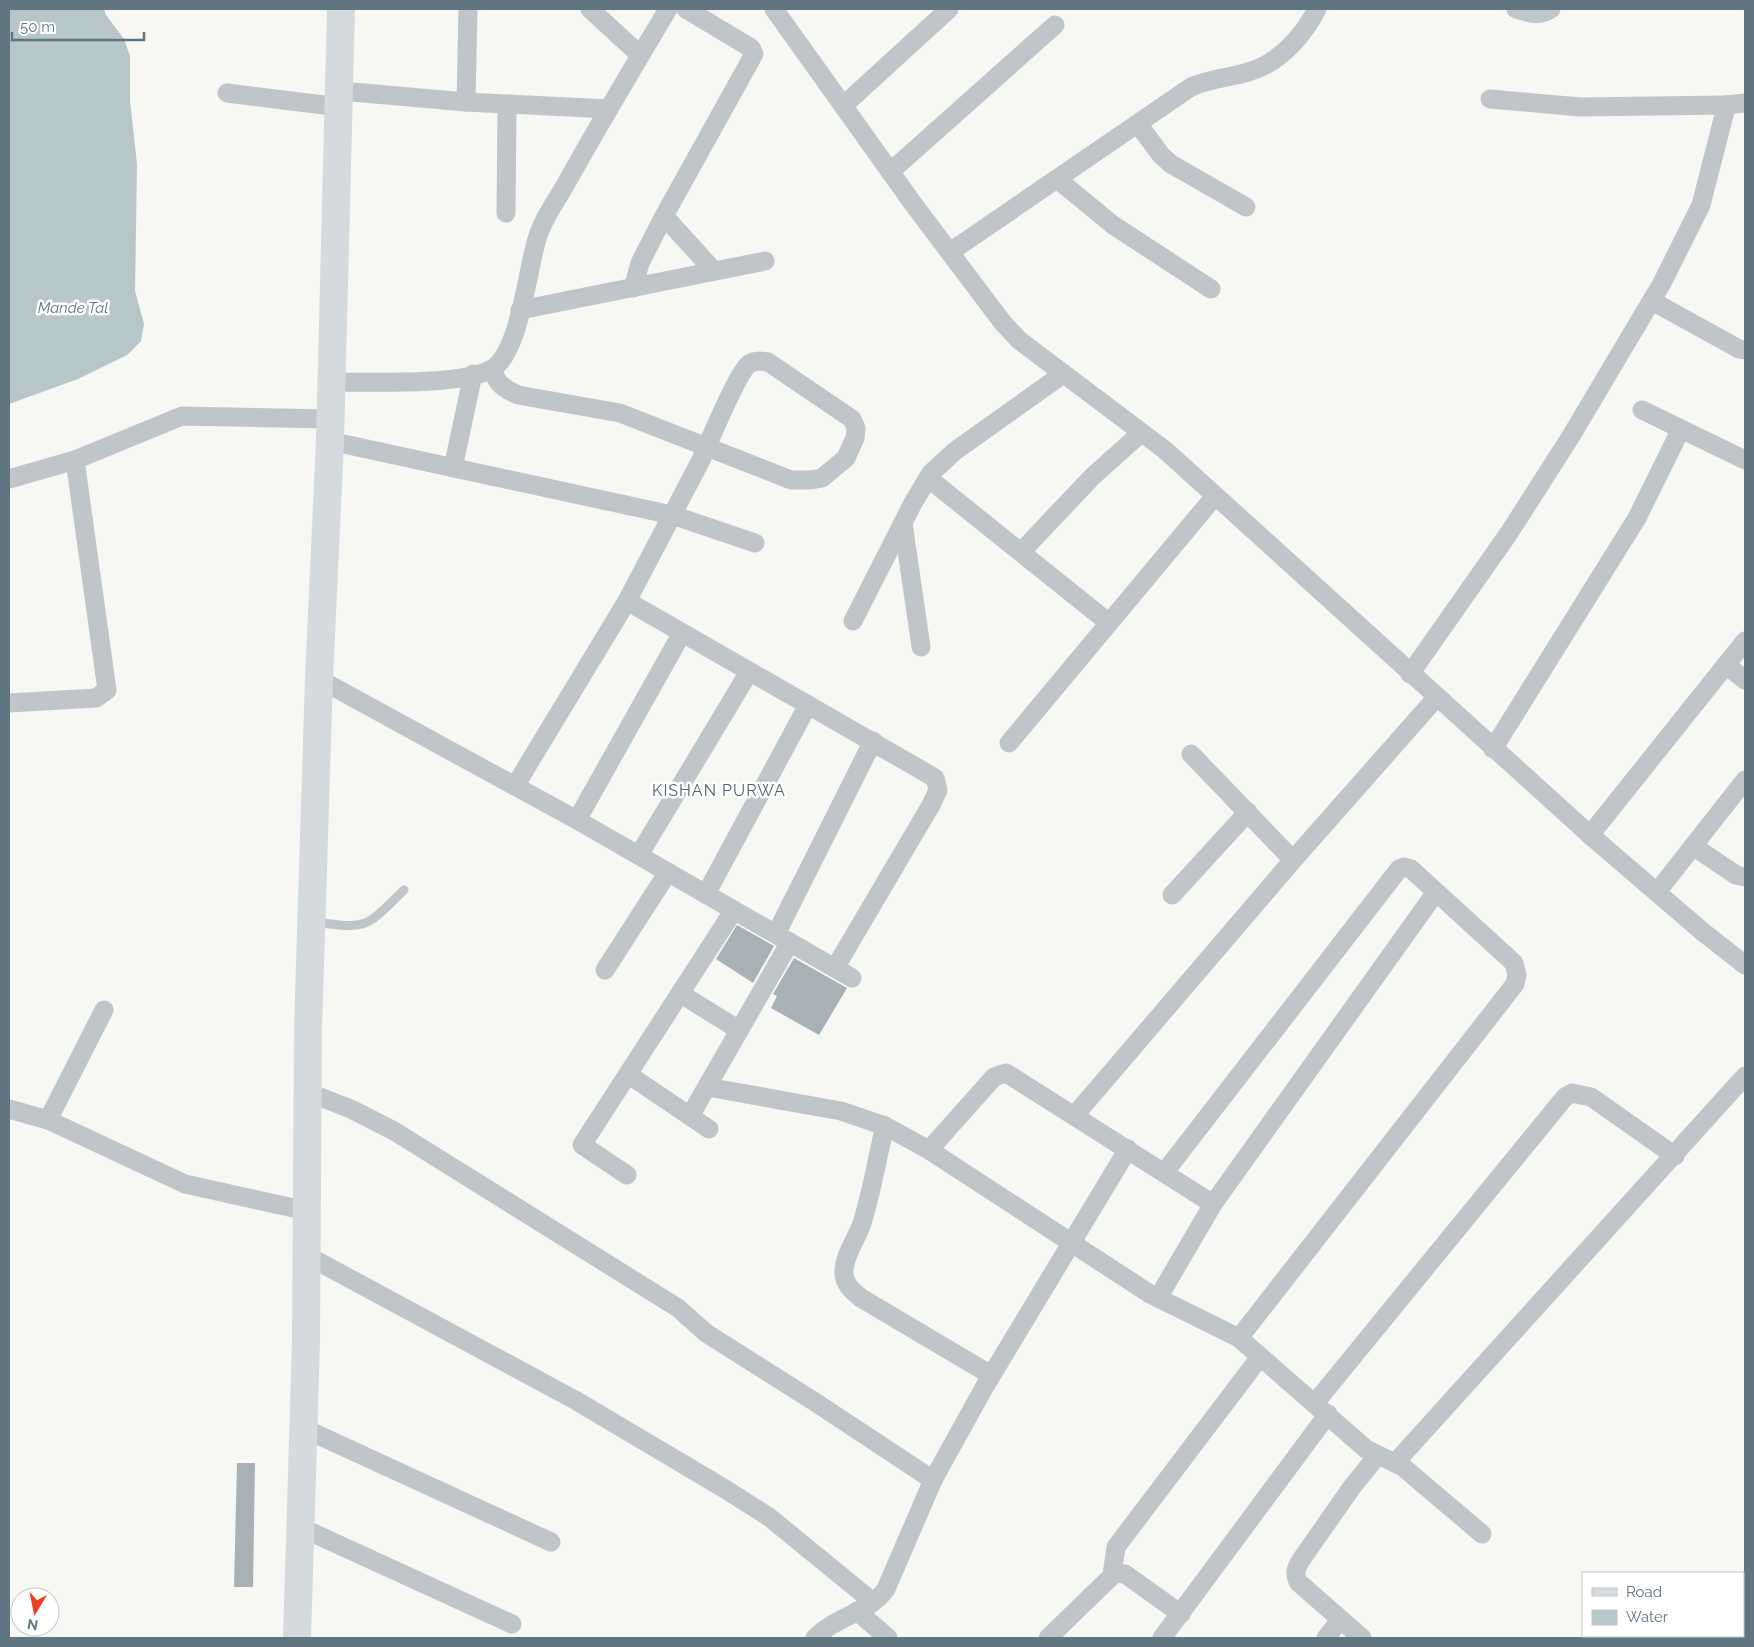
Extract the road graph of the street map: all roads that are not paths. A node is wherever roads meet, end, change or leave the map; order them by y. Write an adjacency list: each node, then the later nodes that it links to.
1 (341, 9): 14 (main road)
2 (468, 9): 16 (street)
3 (590, 9): 12 (street)
4 (668, 9): 12 (street)
5 (686, 9): 27 (street)
6 (949, 9): 20 (street)
7 (1317, 9): 22 (street)
8 (1516, 9): 9 (street)
9 (1551, 9)
10 (781, 11): 20 (street)
11 (1055, 25): 23 (street)
12 (640, 55): 21 (street)
13 (226, 93): 14 (street)
14 (340, 99): 16 (street); 39 (main road)
15 (1490, 99): 19 (street)
16 (466, 102): 18 (street)
17 (1745, 103): 19 (street)
18 (507, 104): 21 (street); 26 (street)
19 (1725, 105): 33 (street)
20 (843, 106): 23 (street)
21 (609, 109): 34 (street)
22 (1138, 124): 24 (street); 25 (street)
23 (890, 172): 28 (street)
24 (1057, 179): 28 (street); 32 (street)
25 (1246, 207)
26 (506, 213)
27 (664, 216): 30 (street); 31 (street)
28 (950, 252): 38 (street)
29 (765, 261): 30 (street)
30 (714, 271): 31 (street)
31 (633, 288): 34 (street)
32 (1211, 290)
33 (1652, 301): 35 (street); 63 (street)
34 (520, 310): 36 (street)
35 (1745, 350)
36 (492, 369): 37 (street); 44 (street)
37 (472, 374): 39 (street); 47 (street)
38 (1063, 374): 43 (street); 48 (street)
39 (330, 382): 42 (main road)
40 (1642, 410): 41 (street)
41 (1681, 429): 46 (street); 71 (street)
42 (330, 430): 45 (street); 47 (street); 64 (main road)
43 (1141, 433): 50 (street); 54 (street)
44 (707, 447): 44 (street); 51 (street)
45 (75, 460): 49 (street); 67 (street)
46 (1745, 460)
47 (453, 468): 51 (street)
48 (928, 478): 52 (street); 54 (street)
49 (9, 479)
50 (1215, 496): 57 (street); 63 (street)
51 (672, 515): 53 (street); 55 (street)
52 (903, 523): 56 (street); 60 (street)
53 (755, 543)
54 (1021, 552): 57 (street)
55 (627, 601): 58 (street); 74 (street)
56 (853, 621)
57 (1109, 623): 70 (street)
58 (682, 633): 62 (street); 76 (street)
59 (1745, 641): 61 (street)
60 (921, 647)
61 (1726, 665): 65 (street); 77 (street)
62 (748, 672): 68 (street); 79 (street)
63 (1410, 674): 66 (street)
64 (319, 679): 74 (street); 89 (main road)
65 (1745, 680)
66 (1436, 698): 71 (street); 80 (street)
67 (9, 703)
68 (808, 705): 69 (street); 86 (street)
69 (873, 741): 90 (street); 92 (street)
70 (1009, 743)
71 (1493, 749): 77 (street)
72 (1191, 754): 75 (street)
73 (1745, 780): 78 (street)
74 (515, 786): 76 (street)
75 (1248, 812): 80 (street); 87 (street)
76 (577, 820): 79 (street)
77 (1590, 835): 85 (street)
78 (1694, 846): 82 (street); 85 (street)
79 (640, 856): 81 (street)
80 (1293, 860): 104 (street)
81 (668, 872): 86 (street); 93 (street)
82 (1745, 877)
83 (404, 890): 89 (lane)
84 (1436, 892): 111 (street); 113 (street); 118 (street)
85 (1657, 892): 91 (street)
86 (706, 894): 88 (street)
87 (1172, 895)
88 (734, 910): 90 (street); 95 (street)
89 (312, 922): 101 (main road)
90 (783, 938): 92 (street); 97 (street)
91 (1745, 964)
92 (834, 968): 94 (street)
93 (605, 970)
94 (852, 978)
95 (681, 994): 97 (street); 98 (street)
96 (104, 1010): 105 (street)
97 (739, 1030): 100 (street)
98 (630, 1075): 103 (street); 112 (street)
99 (1745, 1076): 110 (street)
100 (707, 1087): 103 (street); 106 (street)
101 (308, 1092): 114 (main road); 125 (street)
102 (9, 1109): 105 (street)
103 (690, 1116): 107 (street)
104 (1075, 1116): 108 (street); 109 (street)
105 (48, 1120): 114 (street)
106 (885, 1126): 109 (street); 120 (street)
107 (709, 1129)
108 (1128, 1149): 111 (street); 115 (street)
109 (929, 1150): 115 (street)
110 (1675, 1156): 121 (street); 124 (street)
111 (1164, 1173): 113 (street)
112 (627, 1175)
113 (1213, 1204): 117 (street)
114 (307, 1211): 116 (main road)
115 (1071, 1242): 117 (street); 120 (street)
116 (306, 1255): 122 (main road); 130 (street)
117 (1158, 1298): 118 (street)
118 (1239, 1338): 119 (street)
119 (1260, 1357): 121 (street); 129 (street)
120 (991, 1375): 125 (street)
121 (1321, 1409): 123 (street); 131 (street)
122 (303, 1428): 126 (main road); 128 (street)
123 (1377, 1456): 124 (street); 132 (street)
124 (1395, 1463): 127 (street)
125 (933, 1480): 130 (street)
126 (300, 1527): 133 (street); 134 (main road)
127 (1482, 1534)
128 (551, 1542)
129 (1112, 1575): 131 (street); 137 (street)
130 (865, 1607): 135 (street); 136 (street)
131 (1181, 1614): 138 (street)
132 (1340, 1620): 139 (street); 140 (street)
133 (512, 1624)
134 (297, 1638)
135 (815, 1638)
136 (888, 1638)
137 (1048, 1638)
138 (1162, 1638)
139 (1326, 1638)
140 (1362, 1638)

